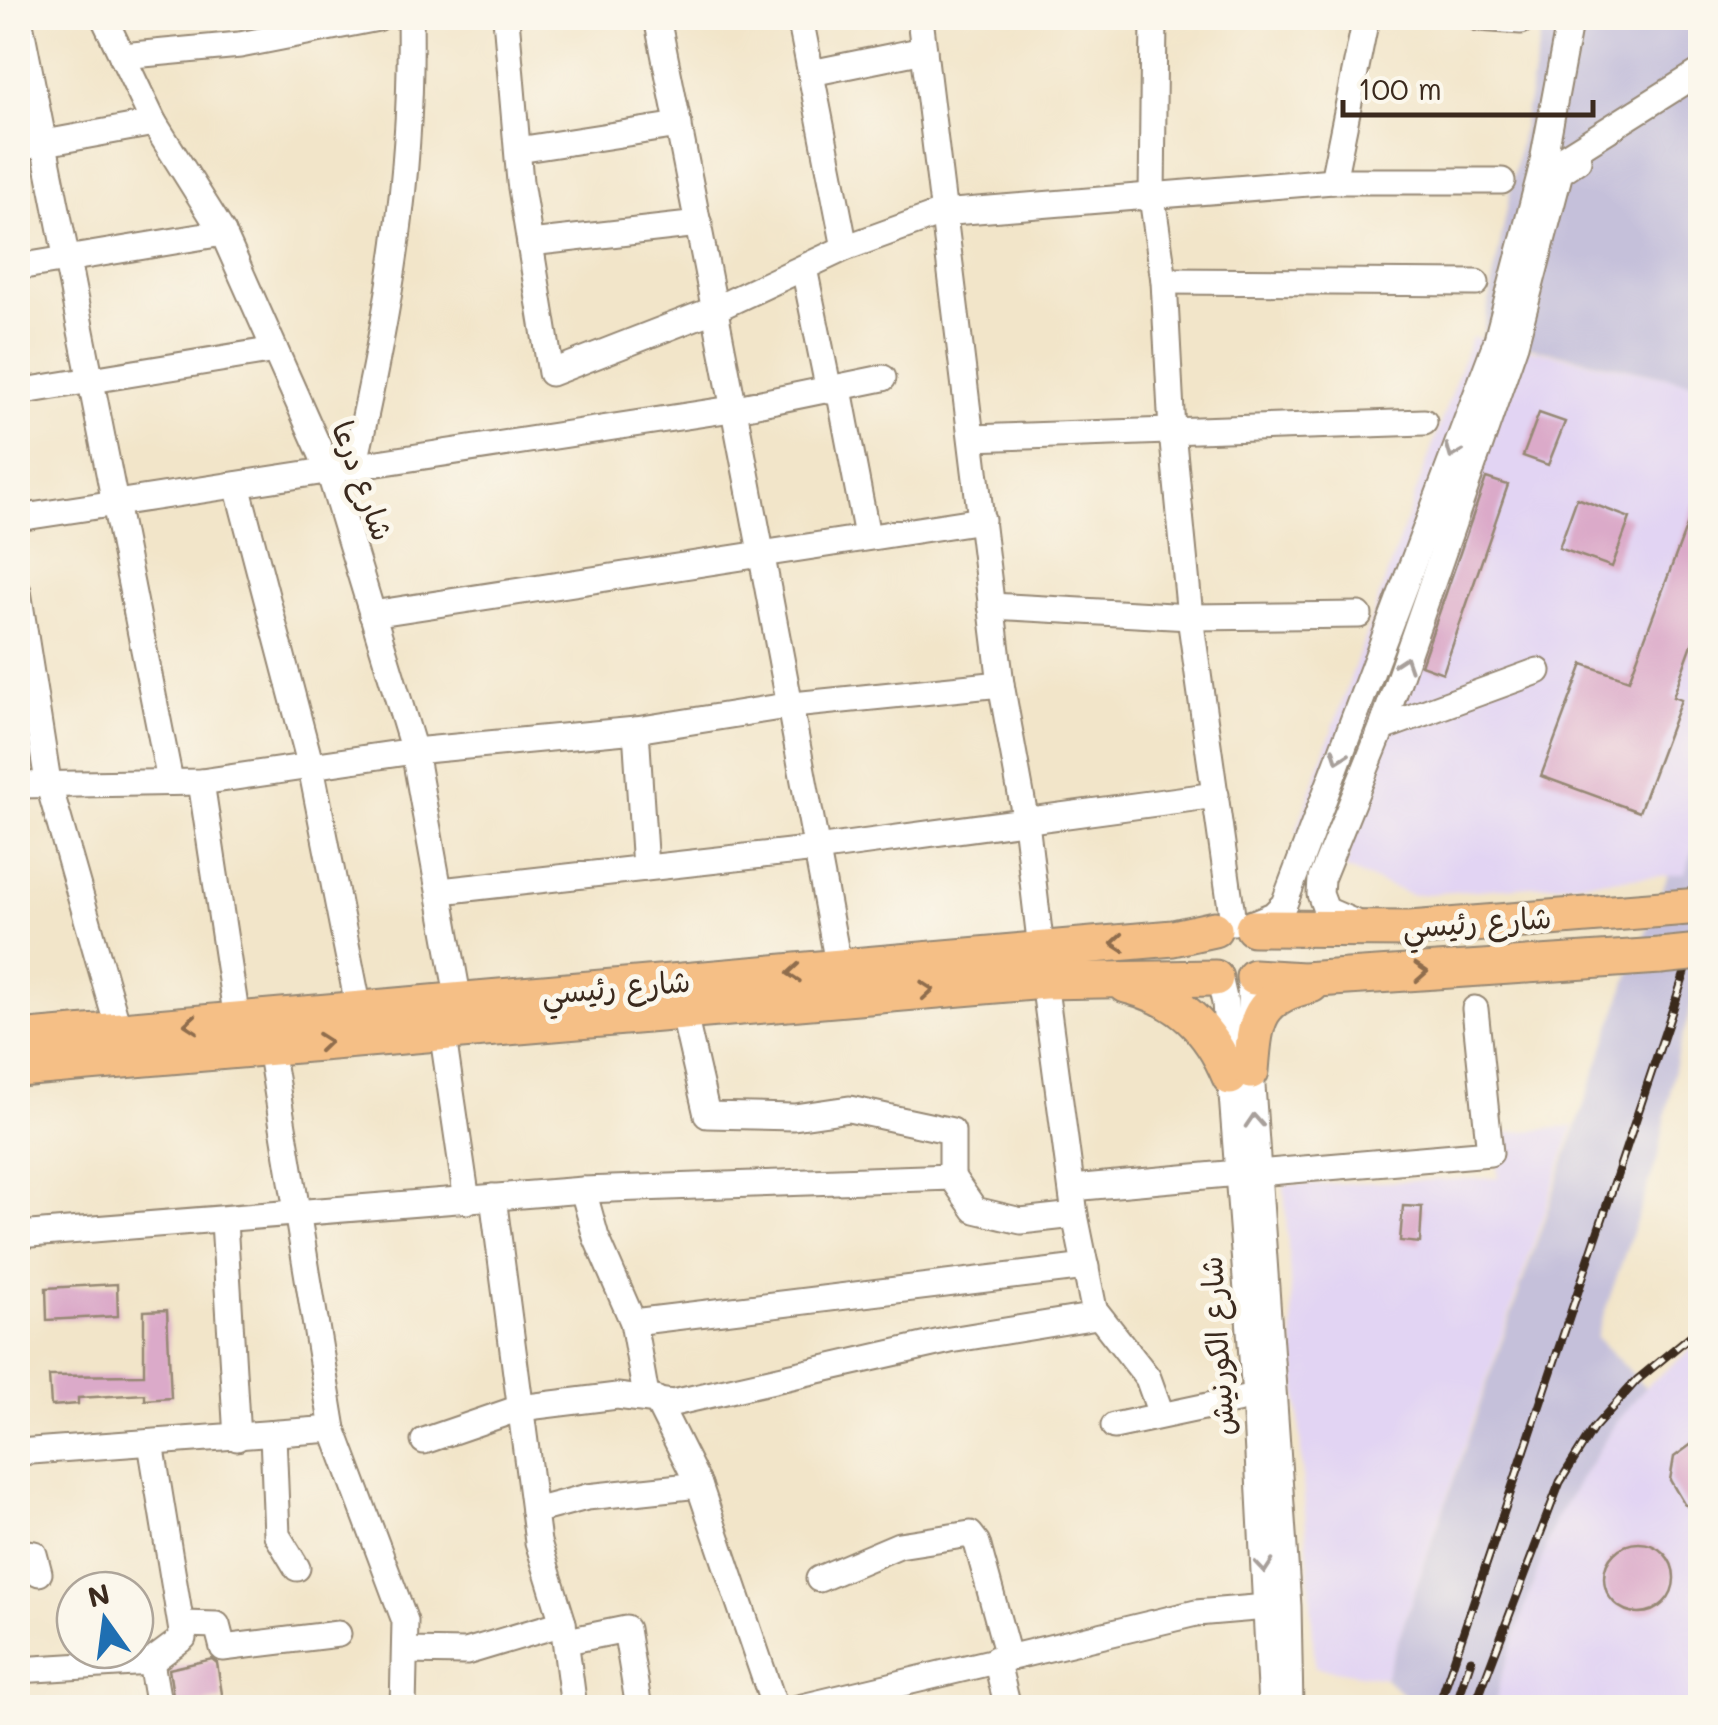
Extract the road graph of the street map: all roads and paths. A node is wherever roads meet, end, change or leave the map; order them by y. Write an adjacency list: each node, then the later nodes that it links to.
1 (104, 18): 15 (street, شارع درعا)
2 (378, 18): 15 (street)
3 (410, 18): 48 (street)
4 (506, 18): 23 (street)
5 (657, 18): 20 (street)
6 (800, 18): 17 (street)
7 (920, 18): 14 (street)
8 (1154, 18): 27 (street)
9 (1366, 18): 25 (street)
10 (1478, 18): 13 (street)
11 (1570, 18): 24 (street)
12 (19, 21): 21 (street)
13 (1521, 21)
14 (924, 50): 17 (street); 28 (street)
15 (122, 56): 19 (street, شارع درعا)
16 (1700, 72): 24 (street)
17 (811, 73): 32 (street)
18 (1700, 82): 63 (street, one-way to 18)
19 (154, 123): 21 (street); 30 (street, شارع درعا)
20 (679, 125): 23 (street); 29 (street)
21 (44, 143): 22 (street); 33 (street)
22 (18, 148)
23 (518, 150): 31 (street)
24 (1541, 172): 75 (street, one-way to 75)
25 (1333, 181): 26 (street); 27 (street)
26 (1502, 181)
27 (1152, 197): 28 (street); 36 (street)
28 (941, 213): 32 (street); 47 (street)
29 (699, 224): 31 (street); 38 (street)
30 (223, 233): 33 (street); 39 (street, شارع درعا)
31 (530, 243): 38 (street)
32 (845, 248): 35 (street)
33 (68, 259): 34 (street); 41 (street)
34 (18, 267)
35 (804, 268): 38 (street); 42 (street)
36 (1164, 281): 37 (street); 46 (street)
37 (1476, 282)
38 (713, 310): 44 (street)
39 (274, 350): 41 (street); 48 (street, شارع درعا)
40 (883, 378): 42 (street)
41 (92, 380): 43 (street); 50 (street)
42 (834, 390): 44 (street); 53 (street)
43 (18, 392)
44 (732, 409): 48 (street); 54 (street)
45 (1424, 422): 46 (street)
46 (1172, 431): 47 (street); 59 (street)
47 (972, 438): 52 (street)
48 (342, 469): 49 (street); 57 (street, شارع درعا)
49 (237, 484): 50 (street); 66 (street)
50 (117, 503): 51 (street); 67 (street)
51 (18, 518)
52 (982, 520): 53 (street); 56 (street)
53 (867, 536): 54 (street)
54 (759, 553): 57 (street); 62 (street)
55 (18, 592): 68 (street)
56 (992, 606): 59 (street); 61 (street)
57 (372, 614): 65 (street, شارع درعا)
58 (1358, 615): 59 (street)
59 (1190, 617): 71 (street)
60 (1538, 671): 63 (street)
61 (1000, 684): 62 (street); 72 (street)
62 (793, 705): 64 (street); 73 (street)
63 (1382, 728): 76 (street)
64 (636, 730): 65 (street); 74 (street)
65 (414, 751): 66 (street); 77 (street, شارع درعا)
66 (311, 766): 69 (street); 88 (street)
67 (170, 781): 68 (street); 69 (street)
68 (48, 782): 70 (street); 91 (street)
69 (201, 782): 92 (street)
70 (18, 785)
71 (1216, 795): 72 (street); 79 (street)
72 (1026, 822): 73 (street); 82 (street)
73 (816, 849): 74 (street); 83 (street)
74 (644, 868): 77 (street)
75 (1293, 877): 76 (street); 79 (street)
76 (1320, 885): 80 (street)
77 (441, 890): 90 (street, شارع درعا)
78 (1700, 906): 80 (highway, شارع رئيسي)
79 (1237, 926): 80 (highway, شارع رئيسي); 82 (highway, شارع رئيسي, one-way to 82); 86 (highway); 86 (highway)
80 (1377, 928)
81 (1700, 952): 84 (highway, شارع رئيسي, one-way to 81, bridge)
82 (1042, 965): 83 (highway, شارع رئيسي); 85 (highway, شارع رئيسي); 89 (highway, شارع رئيسي, one-way to 82); 98 (street)
83 (839, 969): 90 (highway, شارع رئيسي, one-way to 90)
84 (1355, 977): 86 (highway, شارع رئيسي); 95 (highway)
85 (1081, 978): 86 (highway, شارع رئيسي); 95 (highway)
86 (1235, 979): 95 (street, شارع الكورنيش)
87 (1474, 1009): 96 (street)
88 (360, 1010): 90 (highway, شارع رئيسي); 92 (highway, شارع رئيسي)
89 (683, 1010): 90 (highway, شارع رئيسي); 97 (street)
90 (450, 1016): 92 (highway, شارع رئيسي, one-way to 90); 100 (street, شارع درعا)
91 (118, 1031): 92 (highway, شارع رئيسي, one-way to 91); 93 (highway, شارع رئيسي)
92 (258, 1033): 94 (highway, شارع رئيسي); 101 (street)
93 (18, 1038)
94 (18, 1070)
95 (1241, 1074): 96 (street, شارع الكورنيش)
96 (1248, 1173): 98 (street); 108 (street, شارع الكورنيش); 121 (street, شارع الكورنيش)
97 (952, 1177): 99 (street); 102 (street)
98 (1072, 1188): 102 (street)
99 (583, 1190): 100 (street); 107 (street)
100 (480, 1199): 101 (street); 110 (street, شارع درعا)
101 (297, 1215): 103 (street); 113 (street)
102 (1076, 1216): 105 (street)
103 (224, 1222): 104 (street); 115 (street)
104 (18, 1234)
105 (1086, 1267): 106 (street); 107 (street)
106 (1097, 1316): 109 (street); 111 (street)
107 (633, 1322): 109 (street)
108 (1255, 1396): 111 (street); 121 (street, شارع الكورنيش)
109 (651, 1398): 110 (street); 119 (street)
110 (520, 1408): 116 (street); 120 (street, شارع درعا)
111 (1161, 1414): 112 (street)
112 (1114, 1426)
113 (333, 1429): 114 (street); 130 (street)
114 (273, 1435): 115 (street); 123 (street)
115 (237, 1438): 117 (street)
116 (424, 1441)
117 (151, 1444): 118 (street); 127 (street)
118 (18, 1452)
119 (698, 1484): 120 (street); 140 (street)
120 (534, 1511): 128 (street, شارع درعا)
121 (1271, 1521): 126 (street, شارع الكورنيش, one-way to 126); 144 (street, شارع الكورنيش)
122 (18, 1552): 124 (street)
123 (296, 1568)
124 (39, 1574)
125 (819, 1578): 131 (street)
126 (1267, 1606): 131 (street); 143 (street, شارع الكورنيش)
127 (182, 1624): 129 (street); 132 (street)
128 (565, 1632): 130 (street); 138 (street, شارع درعا); 139 (street)
129 (338, 1634)
130 (404, 1652): 137 (street)
131 (1002, 1657): 141 (street); 142 (street)
132 (155, 1659)
133 (55, 1668): 134 (street)
134 (18, 1670)
135 (152, 1670): 136 (street)
136 (159, 1708)
137 (403, 1708)
138 (574, 1708)
139 (640, 1708)
140 (776, 1708)
141 (798, 1708)
142 (1008, 1708)
143 (1271, 1708)
144 (1290, 1708)

